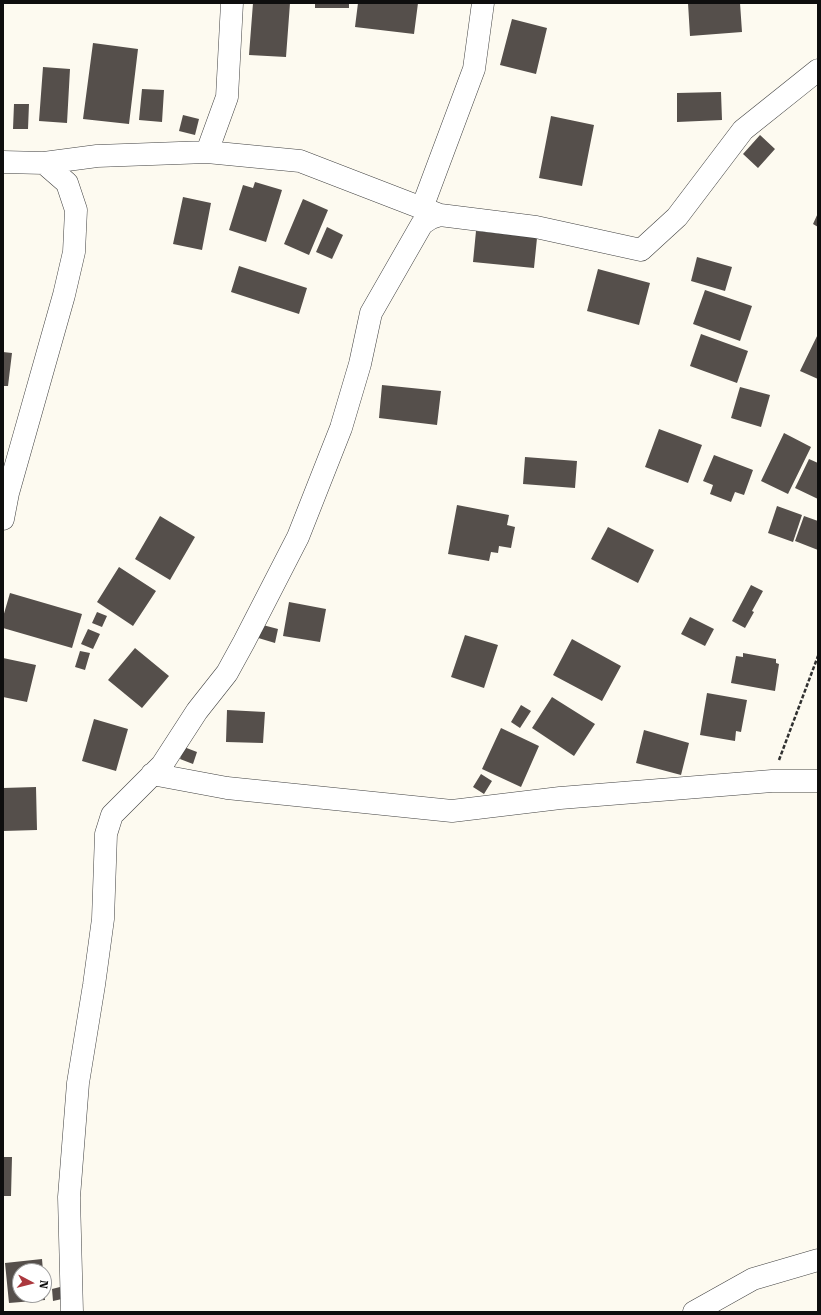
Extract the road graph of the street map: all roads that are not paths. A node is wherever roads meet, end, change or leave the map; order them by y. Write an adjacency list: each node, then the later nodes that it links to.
1 (232, 3): 4 (street)
2 (483, 3): 7 (street)
3 (818, 70): 7 (street)
4 (207, 152): 6 (street); 7 (street)
5 (3, 162): 6 (street)
6 (44, 163): 8 (street)
7 (431, 211): 9 (street)
8 (3, 519)
9 (152, 774): 10 (street); 12 (street)
10 (818, 781)
11 (818, 1260): 13 (street)
12 (72, 1312)
13 (694, 1312)

